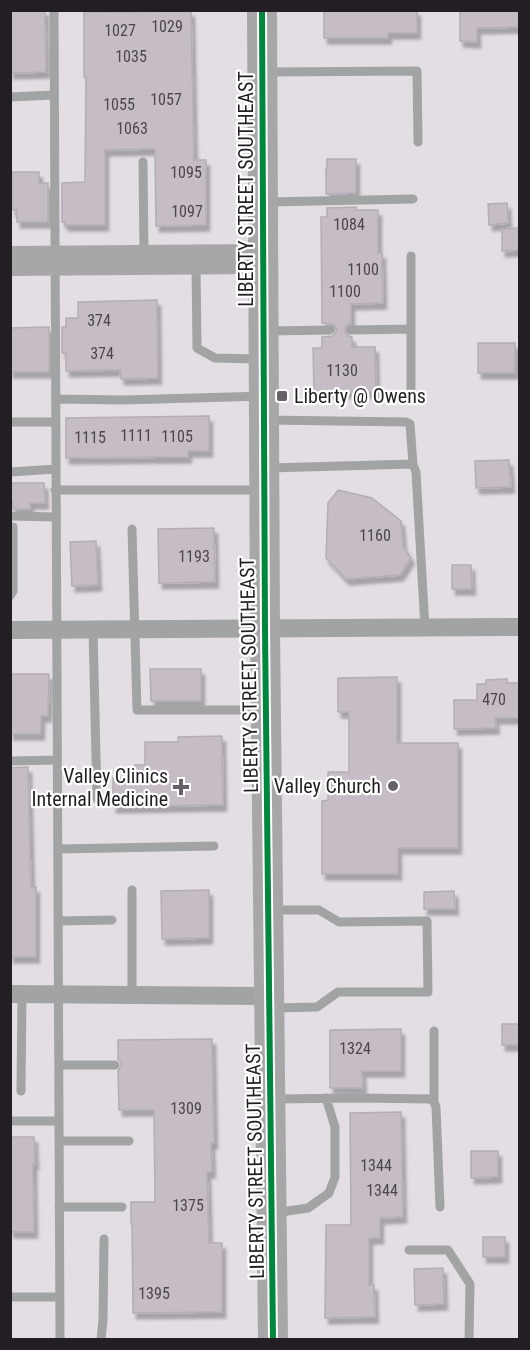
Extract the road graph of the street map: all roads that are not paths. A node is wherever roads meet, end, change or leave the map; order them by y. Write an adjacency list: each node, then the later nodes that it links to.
1 (54, 10): 4 (lane)
2 (262, 10): 3 (main road, LIBERTY STREET SOUTHEAST)
3 (262, 72): 6 (lane); 9 (main road, LIBERTY STREET SOUTHEAST)
4 (54, 95): 5 (lane); 15 (lane)
5 (10, 97)
6 (418, 142)
7 (143, 162): 13 (lane)
8 (413, 199): 9 (lane)
9 (263, 202): 12 (main road, LIBERTY STREET SOUTHEAST)
10 (411, 256): 16 (lane)
11 (195, 259): 12 (main road); 13 (main road); 19 (lane)
12 (263, 259): 19 (main road, LIBERTY STREET SOUTHEAST)
13 (144, 260): 15 (main road)
14 (10, 261): 15 (main road)
15 (55, 261): 21 (lane)
16 (411, 329): 18 (lane); 20 (lane)
17 (330, 330): 19 (lane)
18 (352, 330)
19 (263, 345): 22 (main road, LIBERTY STREET SOUTHEAST)
20 (411, 388)
21 (56, 399): 22 (lane); 24 (lane)
22 (264, 408): 25 (lane); 28 (main road, LIBERTY STREET SOUTHEAST)
23 (10, 422): 24 (lane)
24 (55, 422): 26 (lane)
25 (413, 464): 28 (lane); 36 (lane)
26 (56, 469): 27 (lane); 29 (lane)
27 (10, 472)
28 (264, 479): 29 (lane); 37 (main road, LIBERTY STREET SOUTHEAST)
29 (55, 490): 31 (lane)
30 (10, 516): 31 (lane)
31 (56, 517): 39 (lane)
32 (13, 527): 34 (lane)
33 (132, 529): 41 (lane)
34 (10, 596)
35 (519, 627): 36 (street)
36 (425, 628): 37 (street)
37 (265, 629): 41 (street); 42 (main road, LIBERTY STREET SOUTHEAST)
38 (10, 630): 39 (street)
39 (56, 630): 40 (street); 43 (lane)
40 (93, 630): 41 (street); 45 (lane)
41 (134, 630): 42 (lane)
42 (266, 710): 49 (main road, LIBERTY STREET SOUTHEAST)
43 (57, 760): 44 (lane); 47 (lane)
44 (10, 761)
45 (97, 799)
46 (214, 846): 47 (lane)
47 (58, 849): 51 (lane)
48 (132, 890): 54 (lane)
49 (268, 910): 55 (main road, LIBERTY STREET SOUTHEAST); 55 (lane)
50 (112, 920): 51 (lane)
51 (58, 921): 53 (lane)
52 (16, 994): 53 (street); 59 (lane)
53 (59, 994): 54 (street); 57 (lane)
54 (132, 995): 55 (street)
55 (269, 1002): 61 (main road, LIBERTY STREET SOUTHEAST)
56 (434, 1031): 62 (lane)
57 (59, 1065): 58 (lane); 64 (lane)
58 (115, 1065)
59 (21, 1091)
60 (326, 1098): 61 (lane); 62 (lane); 70 (lane)
61 (271, 1099): 70 (main road, LIBERTY STREET SOUTHEAST)
62 (434, 1102): 69 (lane)
63 (10, 1121): 64 (lane)
64 (59, 1121): 65 (lane)
65 (59, 1141): 66 (lane); 67 (lane)
66 (129, 1141)
67 (60, 1207): 68 (lane); 73 (lane)
68 (122, 1207)
69 (440, 1207)
70 (272, 1213): 77 (main road, LIBERTY STREET SOUTHEAST)
71 (104, 1239): 76 (lane)
72 (409, 1250): 78 (lane)
73 (60, 1297): 74 (lane); 75 (lane)
74 (10, 1298)
75 (60, 1340)
76 (101, 1340)
77 (273, 1340)
78 (469, 1340)

